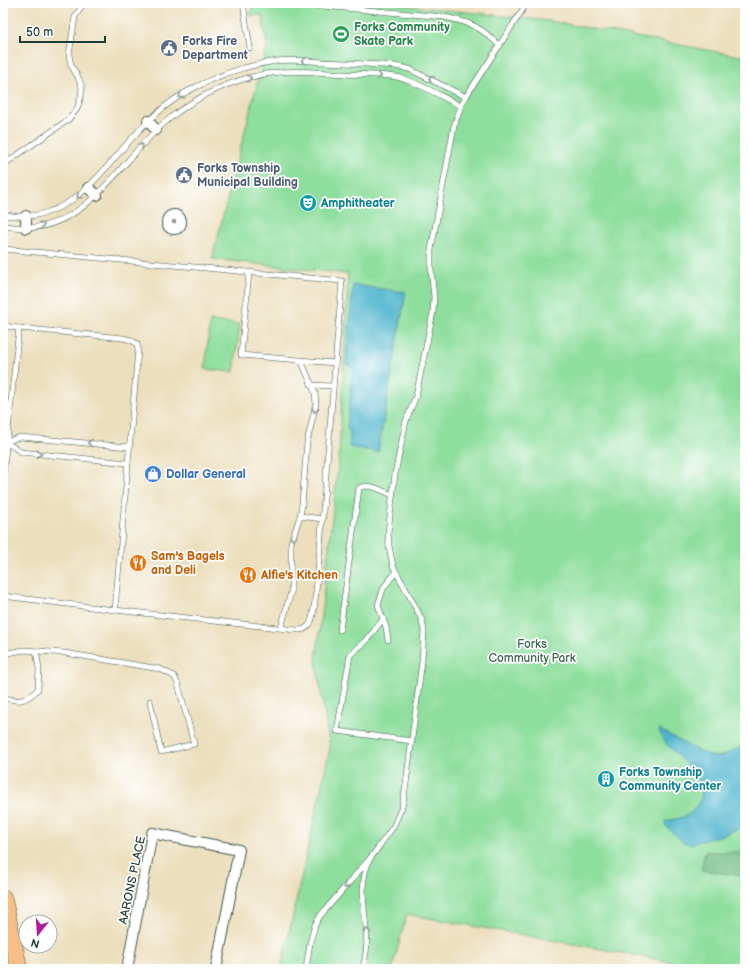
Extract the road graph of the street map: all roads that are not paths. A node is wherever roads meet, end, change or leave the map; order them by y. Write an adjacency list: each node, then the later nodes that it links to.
1 (84, 3): 11 (lane)
2 (243, 3): 6 (lane)
3 (289, 3): 5 (lane)
4 (527, 3): 5 (lane)
5 (500, 46): 7 (lane)
6 (250, 48)
7 (466, 97): 8 (lane); 9 (lane, one-way to 9)
8 (461, 106): 10 (lane, one-way to 8); 33 (lane)
9 (148, 122): 10 (street); 12 (lane)
10 (156, 130): 13 (lane, one-way to 10)
11 (3, 165)
12 (88, 188): 13 (street); 15 (lane, one-way to 15)
13 (97, 195): 17 (lane, one-way to 13)
14 (3, 215): 15 (lane)
15 (26, 216): 17 (street)
16 (3, 226): 17 (lane)
17 (26, 228)
18 (3, 250): 19 (lane)
19 (249, 273): 22 (lane); 23 (lane)
20 (3, 326): 21 (lane)
21 (19, 328): 27 (lane); 29 (lane)
22 (301, 360): 23 (lane); 24 (lane)
23 (335, 363): 25 (lane)
24 (311, 385): 25 (lane); 34 (lane, one-way to 34)
25 (333, 386): 35 (lane)
26 (3, 414): 27 (lane)
27 (9, 415): 28 (lane)
28 (4, 442): 29 (lane, one-way to 28); 30 (lane, one-way to 30); 31 (lane)
29 (129, 447): 30 (lane)
30 (128, 463): 38 (lane)
31 (3, 471): 32 (lane)
32 (3, 476)
33 (392, 495): 36 (lane); 41 (lane)
34 (300, 516): 35 (lane); 40 (lane, one-way to 40)
35 (322, 519): 40 (lane)
36 (396, 572): 39 (lane); 47 (lane)
37 (3, 596): 38 (lane)
38 (114, 610): 40 (lane)
39 (383, 619): 42 (lane); 47 (lane)
40 (281, 628)
41 (340, 630)
42 (388, 640)
43 (36, 651): 44 (lane); 45 (lane); 46 (lane)
44 (3, 654)
45 (3, 697)
46 (150, 701)
47 (412, 741): 48 (lane)
48 (372, 856): 54 (lane, one-way to 54); 55 (lane, one-way to 48)
49 (3, 898): 50 (main road)
50 (5, 925): 51 (main road)
51 (19, 969)
52 (127, 969): 53 (street, AARONS PLACE)
53 (216, 969)
54 (306, 969)
55 (362, 969)

